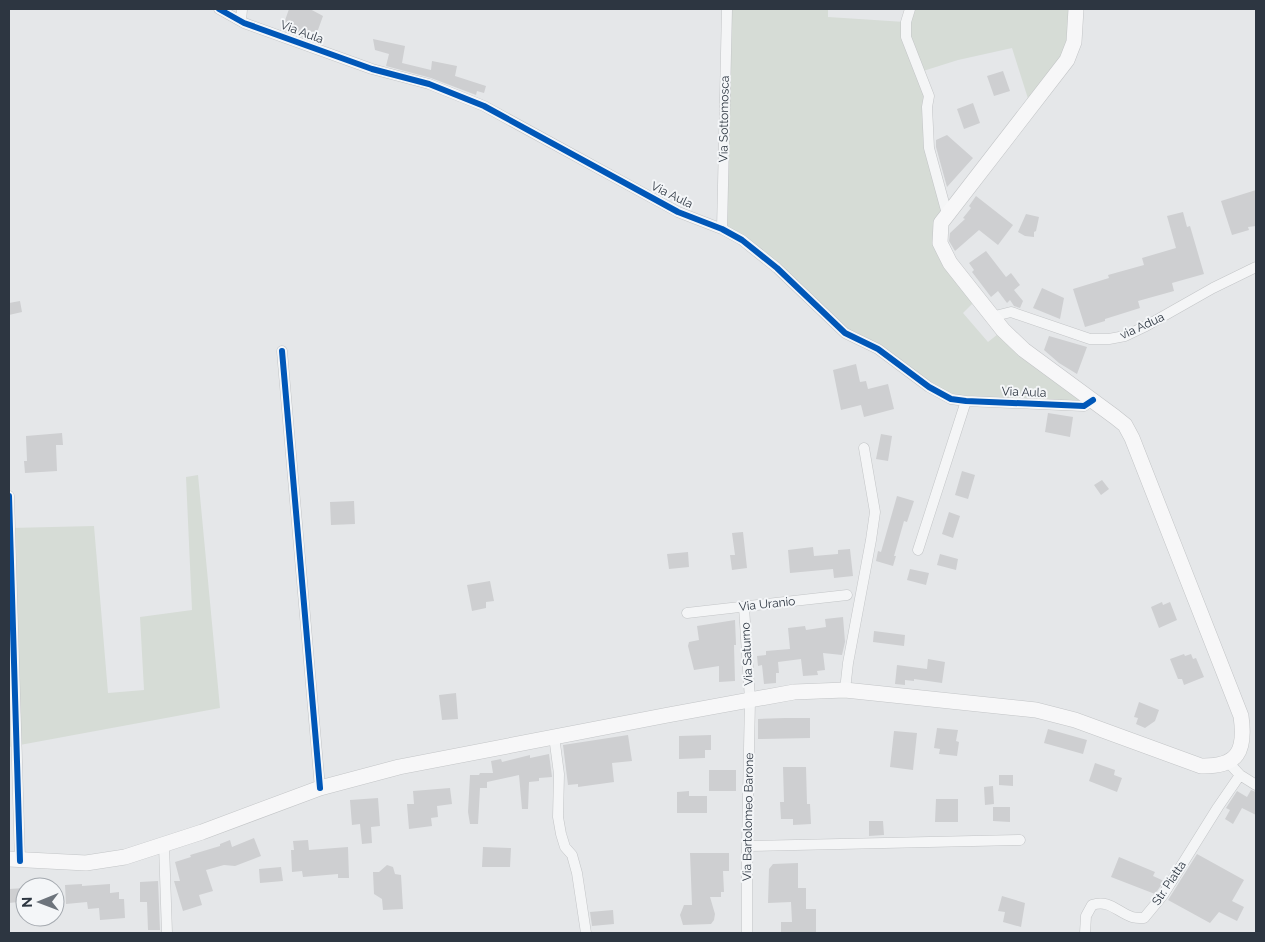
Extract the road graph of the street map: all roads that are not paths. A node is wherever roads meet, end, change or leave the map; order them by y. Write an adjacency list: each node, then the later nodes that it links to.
1 (219, 9): 6 (street, Via Aula)
2 (242, 9): 6 (street)
3 (727, 9): 8 (street, Via Sottomosca)
4 (910, 9): 7 (street)
5 (1076, 9): 7 (main road)
6 (241, 21): 8 (street, Via Aula)
7 (947, 214): 10 (main road)
8 (722, 229): 13 (street, Via Aula)
9 (1256, 267): 10 (street, via Adua)
10 (992, 317): 12 (main road)
11 (282, 351): 26 (street)
12 (1093, 400): 13 (street, Via Aula); 23 (main road)
13 (966, 401): 16 (street)
14 (864, 448): 20 (street)
15 (9, 496): 30 (street)
16 (918, 550)
17 (847, 595): 18 (street, Via Uranio)
18 (744, 607): 19 (street, Via Uranio); 21 (street, Via Saturno)
19 (687, 613)
20 (845, 690): 21 (main road); 23 (main road)
21 (750, 700): 22 (main road); 29 (street, Via Bartolomeo Barone)
22 (554, 736): 26 (main road); 32 (street)
23 (1229, 763): 24 (street)
24 (1240, 775): 25 (street); 34 (street, Str. Piatta)
25 (1256, 784)
26 (320, 788): 28 (main road)
27 (1020, 840): 29 (street)
28 (164, 845): 30 (main road); 31 (street)
29 (747, 846): 33 (street, Via Bartolomeo Barone)
30 (13, 861)
31 (167, 933)
32 (586, 933)
33 (747, 933)
34 (1085, 933)

